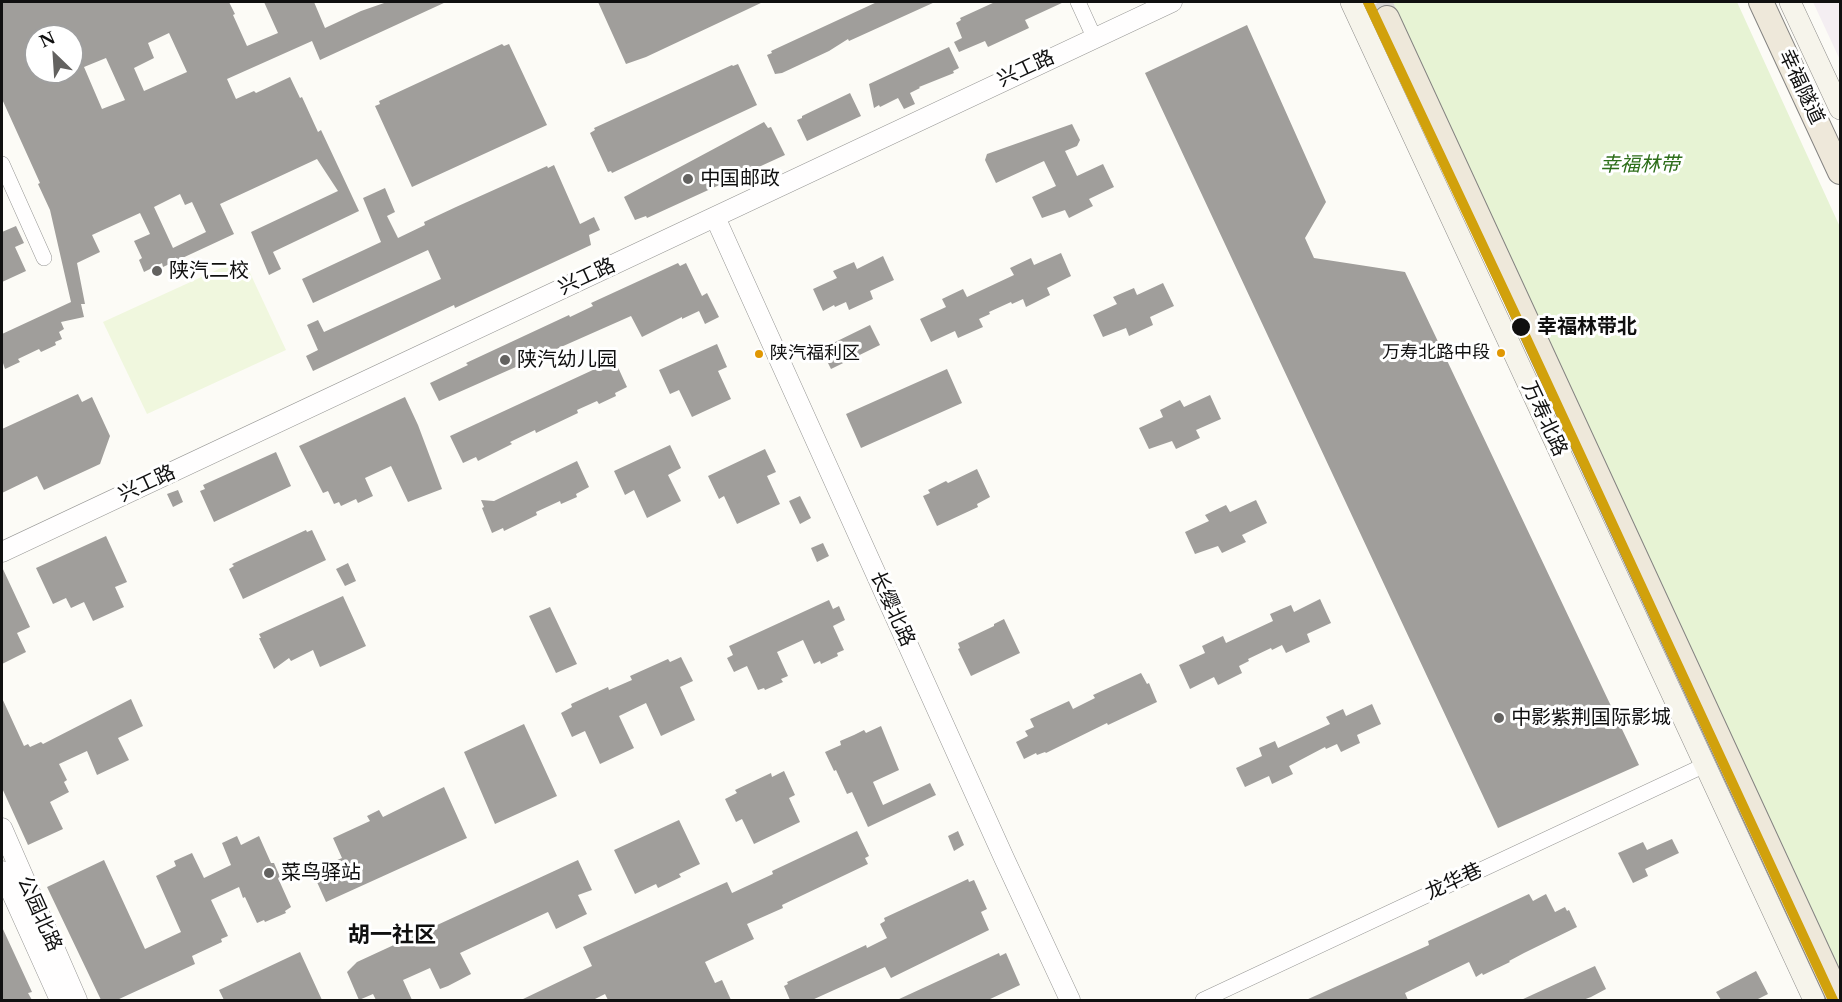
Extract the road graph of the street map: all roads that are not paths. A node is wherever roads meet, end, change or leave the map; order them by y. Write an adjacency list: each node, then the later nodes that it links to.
1 (1078, 2): 7 (street)
2 (1172, 2): 7 (street, 兴工路)
3 (1351, 2): 14 (main road, 万寿北路)
4 (1761, 2): 10 (main road, 幸福隧道)
5 (1790, 2): 8 (main road)
6 (1387, 18): 15 (main road)
7 (1094, 37): 11 (street, 兴工路)
8 (1840, 109)
9 (2, 164): 12 (street)
10 (1840, 172)
11 (715, 217): 13 (street, 兴工路); 21 (street, 长缨北路)
12 (44, 258)
13 (2, 552)
14 (1636, 618): 15 (main road); 16 (main road, 万寿北路)
15 (1693, 679): 24 (main road)
16 (1705, 765): 22 (street, 龙华巷); 23 (main road, 万寿北路)
17 (2, 828): 20 (street, 公园北路)
18 (2, 871): 19 (street, 公园北路)
19 (60, 1000)
20 (77, 1000)
21 (1070, 1000)
22 (1203, 1000)
23 (1814, 1000)
24 (1840, 1000)

